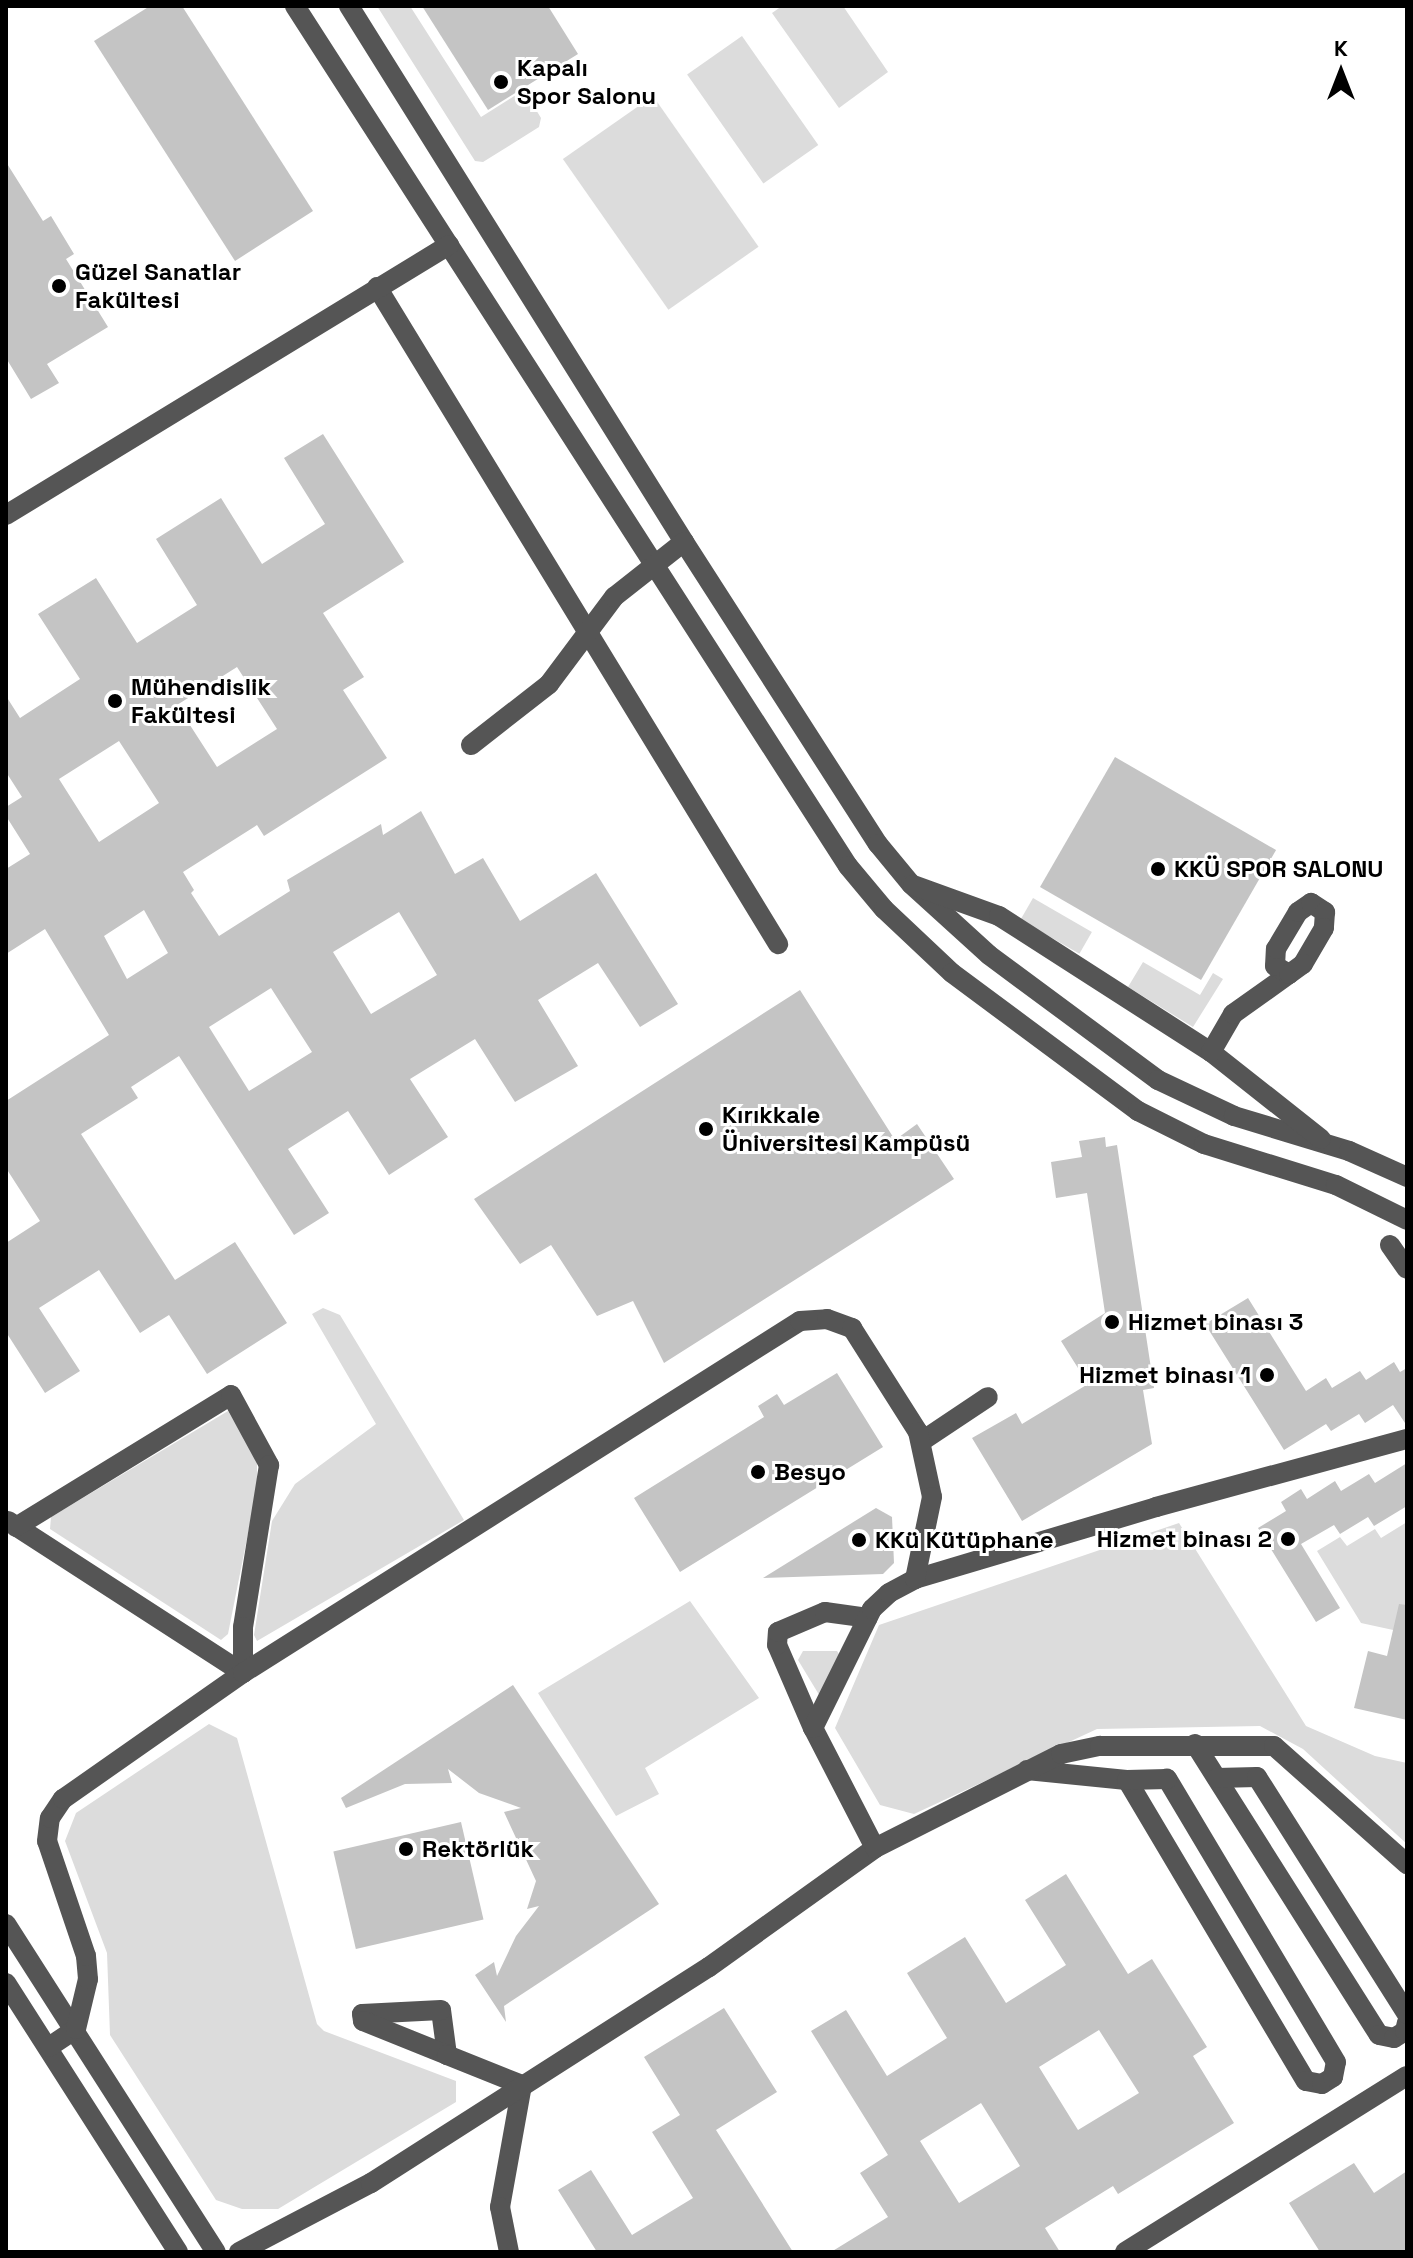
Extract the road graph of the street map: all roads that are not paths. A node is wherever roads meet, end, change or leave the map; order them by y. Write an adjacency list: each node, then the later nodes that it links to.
1 (295, 6): 3 (street)
2 (349, 6): 6 (street)
3 (449, 245): 4 (street); 7 (street)
4 (377, 287): 5 (street); 8 (street)
5 (6, 515)
6 (684, 542): 7 (street); 10 (street)
7 (653, 562): 8 (street); 16 (street)
8 (586, 629): 9 (street); 11 (street)
9 (471, 745)
10 (911, 884): 13 (street); 14 (street)
11 (778, 944)
12 (1289, 974): 13 (street)
13 (1211, 1052): 14 (street)
14 (1328, 1144): 15 (street)
15 (1407, 1177)
16 (1407, 1220)
17 (1390, 1245): 18 (street)
18 (1407, 1269)
19 (988, 1397): 21 (street)
20 (1407, 1439): 23 (street)
21 (922, 1441): 23 (street); 25 (street)
22 (11, 1524): 25 (street); 25 (street)
23 (915, 1579): 24 (street)
24 (868, 1618): 26 (street); 26 (street)
25 (243, 1673): 37 (street)
26 (813, 1728): 31 (street)
27 (1195, 1744): 28 (street); 29 (street); 32 (street)
28 (1027, 1770): 30 (street); 31 (street)
29 (1217, 1778): 35 (street); 36 (street)
30 (1127, 1780): 30 (street)
31 (875, 1848): 41 (street)
32 (1407, 1864)
33 (6, 1924): 37 (street)
34 (6, 1983): 38 (street)
35 (1407, 2014)
36 (1407, 2022)
37 (76, 2029): 38 (street); 43 (street)
38 (49, 2047): 42 (street)
39 (447, 2055): 41 (street)
40 (1407, 2076): 46 (street)
41 (522, 2085): 44 (street); 45 (street)
42 (178, 2252)
43 (216, 2252)
44 (239, 2252)
45 (509, 2252)
46 (1125, 2252)

